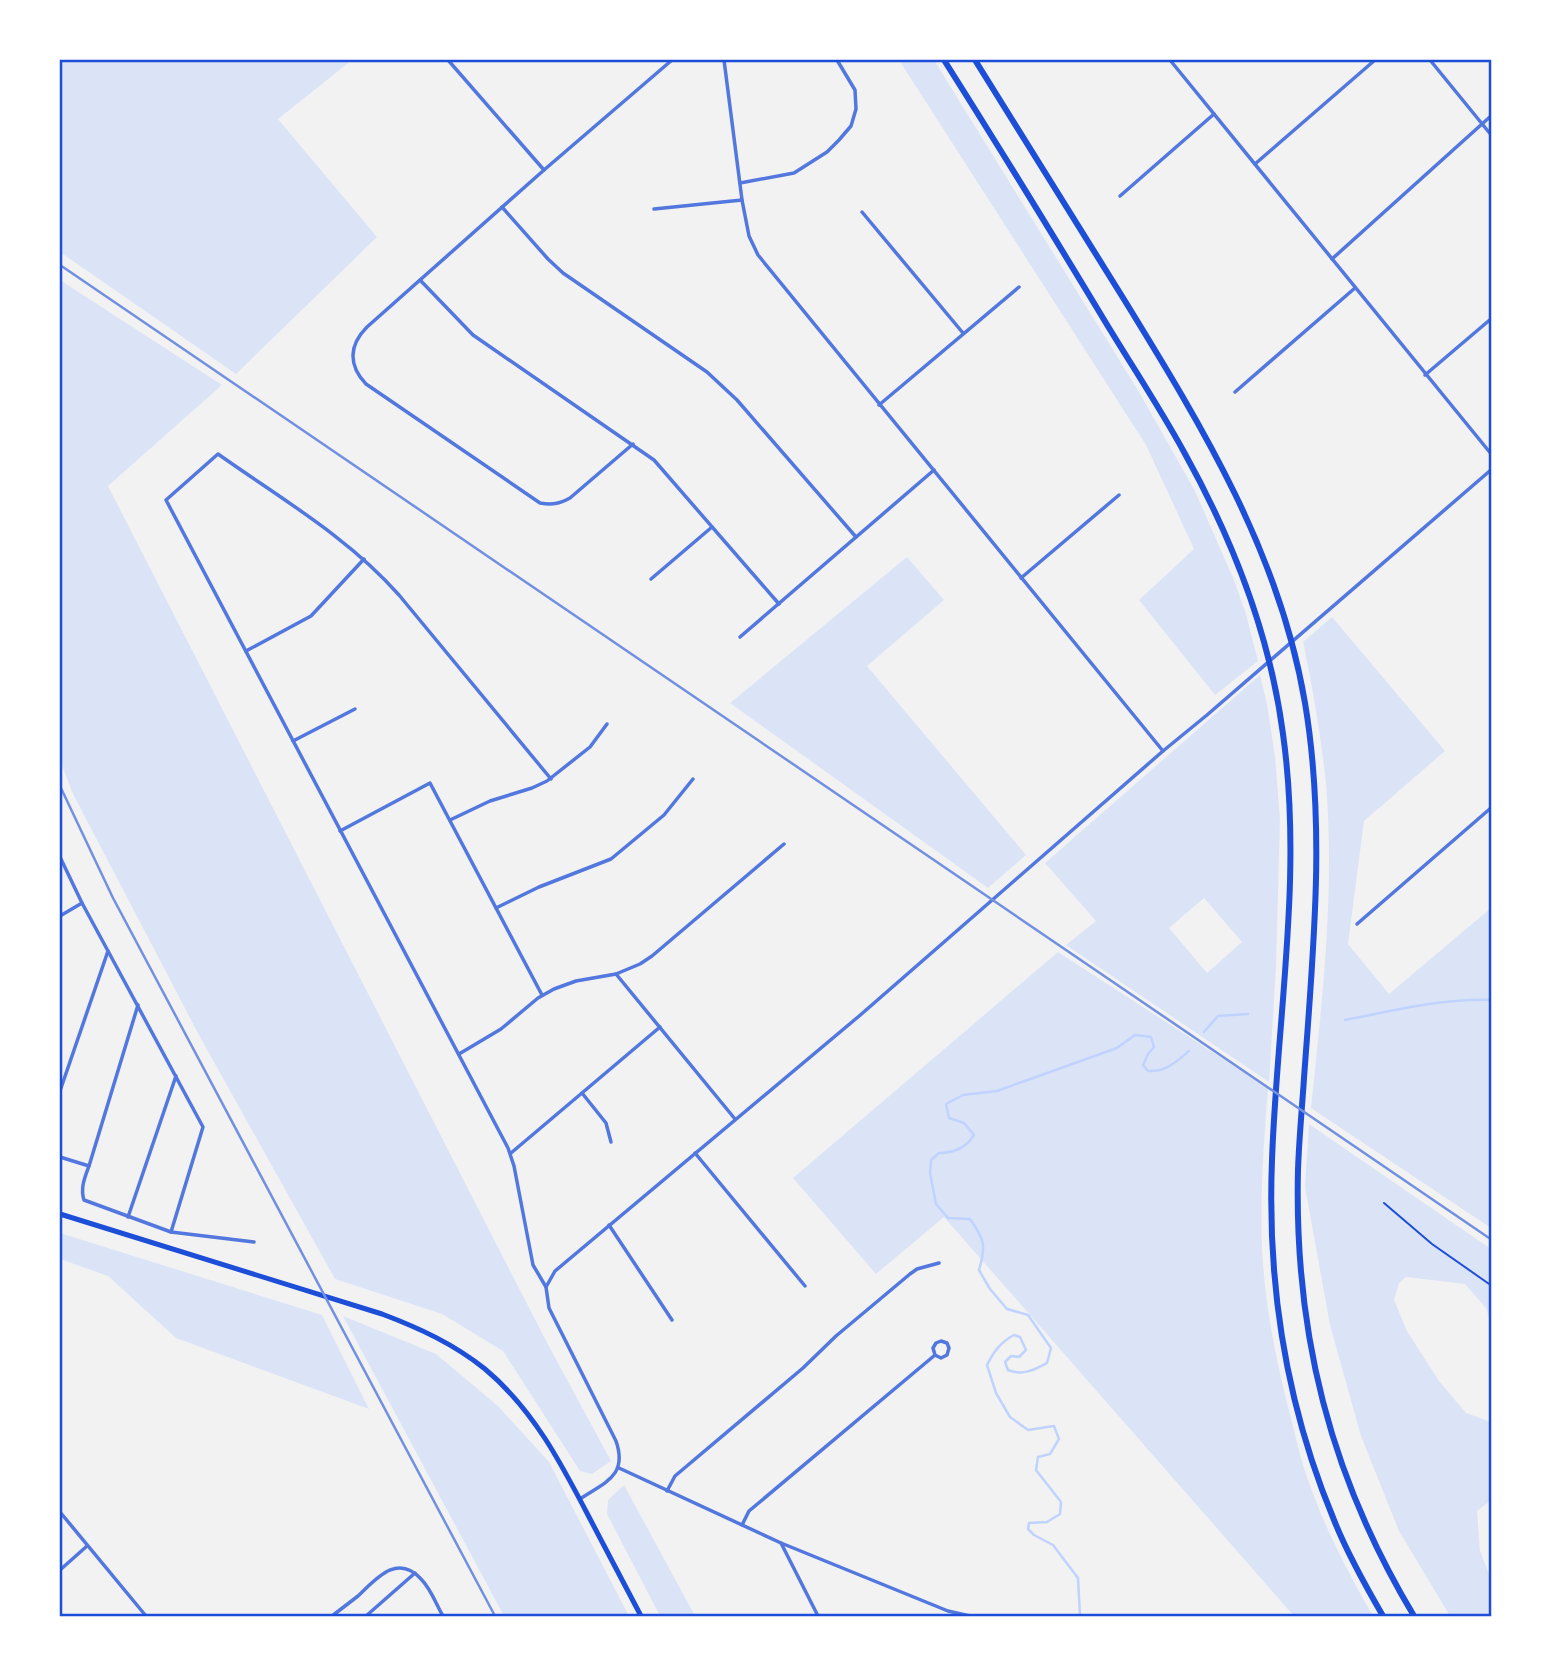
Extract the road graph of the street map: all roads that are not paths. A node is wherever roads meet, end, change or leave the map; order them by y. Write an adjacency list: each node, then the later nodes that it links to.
1 (448, 60): 15 (street)
2 (672, 60): 15 (street)
3 (724, 60): 16 (street)
4 (837, 60): 16 (street)
5 (944, 60): 101 (highway)
6 (975, 60): 102 (highway)
7 (1170, 60): 10 (street)
8 (1376, 60): 14 (street)
9 (1430, 60): 12 (street)
10 (1214, 114): 14 (street); 17 (street)
11 (1492, 115): 12 (street)
12 (1481, 123): 13 (street); 22 (street)
13 (1492, 136)
14 (1255, 164): 22 (street)
15 (544, 170): 19 (street)
16 (740, 183): 18 (street)
17 (1119, 196)
18 (742, 200): 20 (street); 30 (street)
19 (502, 207): 23 (street); 37 (street)
20 (654, 209)
21 (862, 212): 27 (street)
22 (1332, 259): 25 (street)
23 (420, 280): 31 (street); 31 (street)
24 (1019, 287): 27 (street)
25 (1355, 288): 28 (street); 29 (street)
26 (1492, 318): 28 (street)
27 (963, 333): 30 (street)
28 (1425, 374): 32 (street)
29 (1235, 392)
30 (879, 405): 34 (street)
31 (632, 444): 36 (street)
32 (1492, 455)
33 (1492, 469): 47 (street)
34 (934, 470): 37 (street); 39 (street)
35 (1119, 495): 39 (street)
36 (712, 527): 40 (street); 41 (street)
37 (856, 537): 41 (street)
38 (364, 559): 43 (street); 43 (street); 48 (street)
39 (1021, 578): 47 (street)
40 (651, 579)
41 (779, 604): 42 (street)
42 (740, 637)
43 (246, 651): 46 (street)
44 (355, 709): 46 (street)
45 (607, 724): 48 (street)
46 (293, 741): 52 (street)
47 (1163, 751): 68 (street)
48 (551, 779): 51 (street)
49 (693, 779): 56 (street)
50 (1492, 807): 58 (street)
51 (450, 820): 52 (street); 56 (street)
52 (340, 831): 64 (street)
53 (784, 844): 60 (street)
54 (60, 859): 55 (street)
55 (82, 903): 57 (street); 59 (street)
56 (496, 908): 61 (street)
57 (60, 916)
58 (1357, 924)
59 (108, 951): 62 (street); 66 (street)
60 (616, 974): 61 (street); 63 (street)
61 (542, 995): 64 (street)
62 (138, 1005): 65 (street); 73 (street)
63 (660, 1027): 67 (street); 68 (street)
64 (459, 1054): 70 (street)
65 (176, 1076): 75 (street); 77 (street)
66 (60, 1091)
67 (582, 1093): 69 (street); 70 (street)
68 (735, 1119): 71 (street)
69 (611, 1142)
70 (511, 1153): 81 (street)
71 (695, 1153): 76 (street); 80 (street)
72 (60, 1157): 73 (street)
73 (89, 1166): 75 (street)
74 (60, 1214): 86 (main road)
75 (128, 1217): 77 (street)
76 (608, 1225): 81 (street); 82 (street)
77 (171, 1232): 78 (street)
78 (254, 1242)
79 (939, 1264): 85 (street)
80 (804, 1286)
81 (546, 1287): 84 (street)
82 (672, 1320)
83 (935, 1354): 83 (street); 88 (street)
84 (619, 1468): 85 (street); 86 (street)
85 (667, 1491): 88 (street)
86 (580, 1499): 98 (main road)
87 (60, 1512): 90 (street)
88 (741, 1525): 89 (street)
89 (781, 1543): 99 (street); 100 (street)
90 (88, 1546): 91 (street); 93 (street)
91 (60, 1570)
92 (415, 1573): 94 (street); 95 (street); 96 (street)
93 (143, 1615)
94 (442, 1615): 97 (street)
95 (332, 1616)
96 (366, 1616)
97 (435, 1616)
98 (641, 1616)
99 (818, 1616)
100 (970, 1616)
101 (1383, 1616)
102 (1414, 1616)

